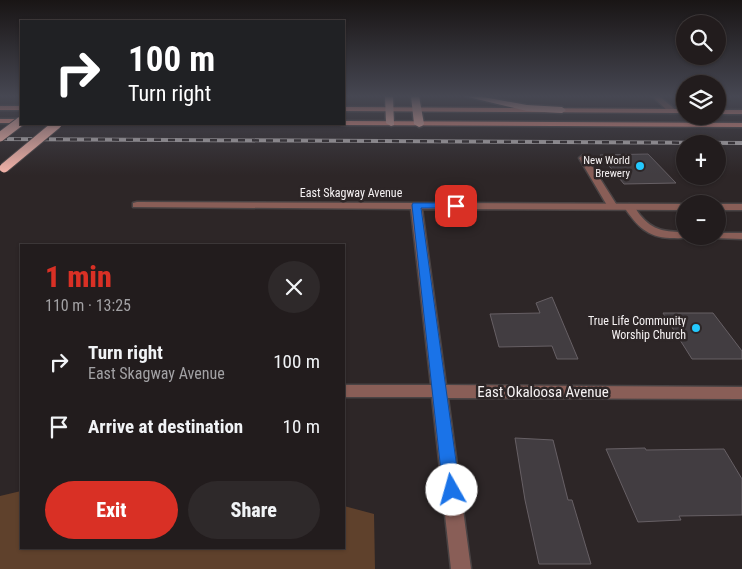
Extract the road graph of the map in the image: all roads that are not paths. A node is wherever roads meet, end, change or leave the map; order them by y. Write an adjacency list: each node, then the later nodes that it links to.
1 (19, 123): 7 (highway, bridge)
2 (345, 123): 3 (main road)
3 (391, 124): 4 (main road)
4 (419, 124): 6 (main road)
5 (56, 125): 9 (highway, bridge)
6 (742, 125)
7 (0, 137)
8 (583, 158): 12 (street)
9 (2, 170)
10 (137, 205): 11 (street, East Skagway Avenue)
11 (416, 205): 12 (street, East Skagway Avenue); 21 (street)
12 (613, 206): 13 (street, East Skagway Avenue)
13 (629, 207): 14 (street, East Skagway Avenue); 17 (street)
14 (676, 207)
15 (726, 207): 16 (street)
16 (742, 207)
17 (676, 235)
18 (726, 236): 19 (street)
19 (742, 236)
20 (345, 391): 21 (street, East Okaloosa Avenue)
21 (439, 391): 22 (street, East Okaloosa Avenue); 23 (street)
22 (742, 393)
23 (462, 569)

